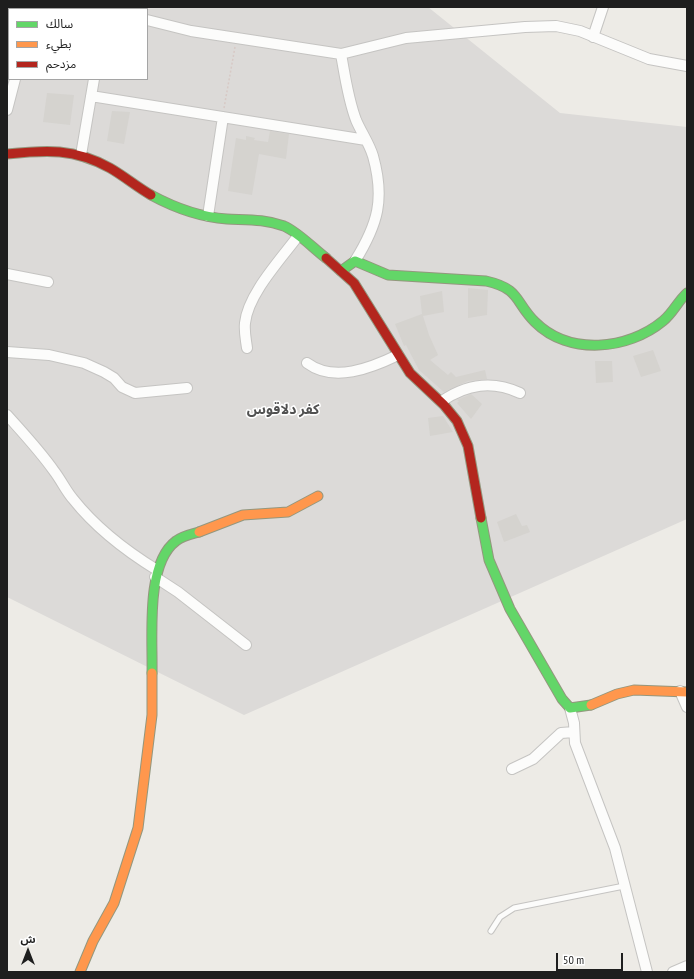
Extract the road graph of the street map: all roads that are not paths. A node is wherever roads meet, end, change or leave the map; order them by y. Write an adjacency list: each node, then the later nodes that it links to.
1 (603, 7): 3 (street)
2 (148, 20): 4 (street)
3 (592, 37): 4 (street); 5 (street)
4 (341, 54): 11 (street)
5 (687, 66)
6 (15, 80): 9 (street)
7 (94, 80): 8 (street)
8 (91, 96): 10 (street); 13 (street)
9 (7, 110)
10 (223, 117): 11 (street); 14 (street)
11 (366, 140): 16 (street)
12 (7, 154): 13 (main road)
13 (81, 155): 14 (main road)
14 (208, 216): 15 (main road)
15 (298, 236): 17 (main road); 21 (street)
16 (356, 261): 17 (main road); 20 (main road)
17 (341, 271): 23 (main road)
18 (7, 274): 19 (street)
19 (48, 282)
20 (687, 293)
21 (247, 348)
22 (7, 352): 25 (street)
23 (398, 355): 24 (street); 27 (main road)
24 (307, 363)
25 (187, 388)
26 (520, 393): 27 (street)
27 (442, 401): 34 (main road)
28 (7, 415): 30 (street)
29 (318, 496): 30 (main road)
30 (156, 574): 31 (street); 40 (main road)
31 (246, 645)
32 (683, 692): 33 (street); 34 (main road)
33 (687, 707)
34 (570, 708): 35 (street)
35 (574, 732): 36 (street); 37 (street)
36 (512, 769)
37 (624, 886): 38 (lane); 41 (street)
38 (491, 932)
39 (687, 966): 42 (street)
40 (80, 972)
41 (647, 972)
42 (673, 972)

